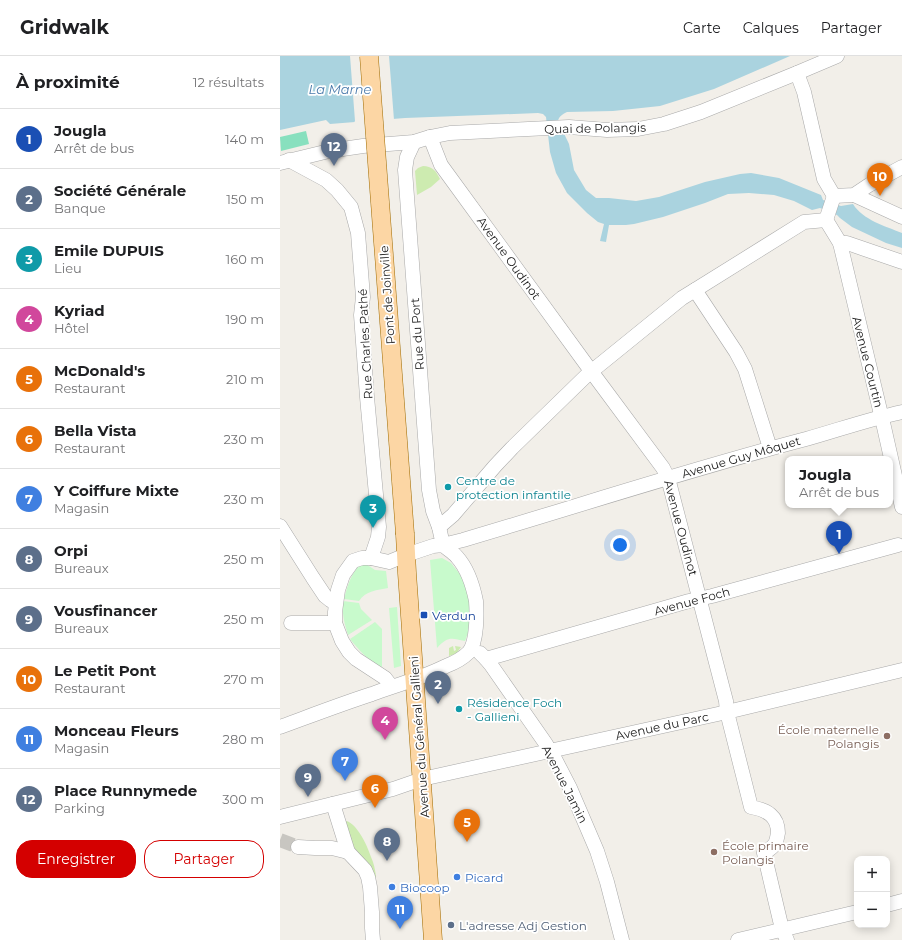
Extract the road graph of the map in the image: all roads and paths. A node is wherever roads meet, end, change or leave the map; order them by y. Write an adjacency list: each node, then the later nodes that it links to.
1 (369, 56): 25 (main road, Pont de Joinville, bridge)
2 (837, 56): 3 (street, Quai de Polangis)
3 (797, 73): 4 (street, Quai de Polangis); 9 (street)
4 (430, 137): 5 (street, Quai de Polangis); 15 (street, Avenue Oudinot)
5 (414, 142): 6 (street, Quai de Polangis); 24 (street, Rue du Port)
6 (285, 162): 29 (street, Rue Charles Pathé)
7 (902, 167): 8 (street)
8 (854, 195): 9 (street); 10 (street)
9 (834, 196): 11 (street)
10 (902, 217)
11 (826, 220): 12 (street, Avenue Courtin); 14 (street)
12 (840, 243): 13 (street); 17 (street, Avenue Courtin)
13 (902, 262)
14 (695, 290): 15 (street); 18 (street)
15 (591, 371): 21 (street, Avenue Oudinot); 24 (street)
16 (902, 412): 17 (street, Avenue Guy Môquet)
17 (882, 417): 18 (street, Avenue Guy Môquet); 19 (street, Avenue Courtin)
18 (770, 448): 21 (street, Avenue Guy Môquet)
19 (891, 456)
20 (893, 466): 22 (street, Avenue Courtin)
21 (668, 478): 27 (street, Avenue Guy Môquet); 30 (street, Avenue Oudinot)
22 (902, 507)
23 (280, 526): 31 (street)
24 (439, 527): 27 (street, Rue du Port)
25 (405, 534): 28 (main road, Avenue du Général Gallieni)
26 (901, 543): 30 (street, Avenue Foch)
27 (442, 545): 28 (street, Avenue Guy Môquet); 34 (street)
28 (406, 555): 29 (street, Avenue Guy Môquet); 37 (main road, Avenue du Général Gallieni)
29 (371, 558): 31 (street)
30 (700, 599): 35 (street, Avenue Foch); 39 (street, Avenue Oudinot)
31 (335, 603): 33 (street)
32 (291, 623): 33 (street)
33 (335, 623): 38 (street)
34 (472, 647): 35 (street, Avenue Jamin); 37 (street)
35 (486, 659): 41 (street, Avenue Jamin)
36 (902, 670): 39 (street, Avenue du Parc)
37 (414, 680): 38 (street); 42 (main road, Avenue du Général Gallieni)
38 (392, 686): 40 (street)
39 (727, 712): 41 (street, Avenue du Parc); 50 (street, Avenue Oudinot)
40 (280, 727)
41 (550, 751): 42 (street, Avenue du Parc); 53 (street, Avenue Jamin)
42 (422, 779): 43 (street, Avenue du Parc); 52 (main road, Avenue du Général Gallieni)
43 (333, 804): 44 (street, Avenue du Parc); 46 (street)
44 (280, 817)
45 (298, 847): 46 (street)
46 (348, 852): 51 (street)
47 (902, 901): 48 (street)
48 (890, 904)
49 (854, 913): 50 (street)
50 (784, 935): 54 (street)
51 (373, 940)
52 (434, 940)
53 (622, 940)
54 (738, 940)

